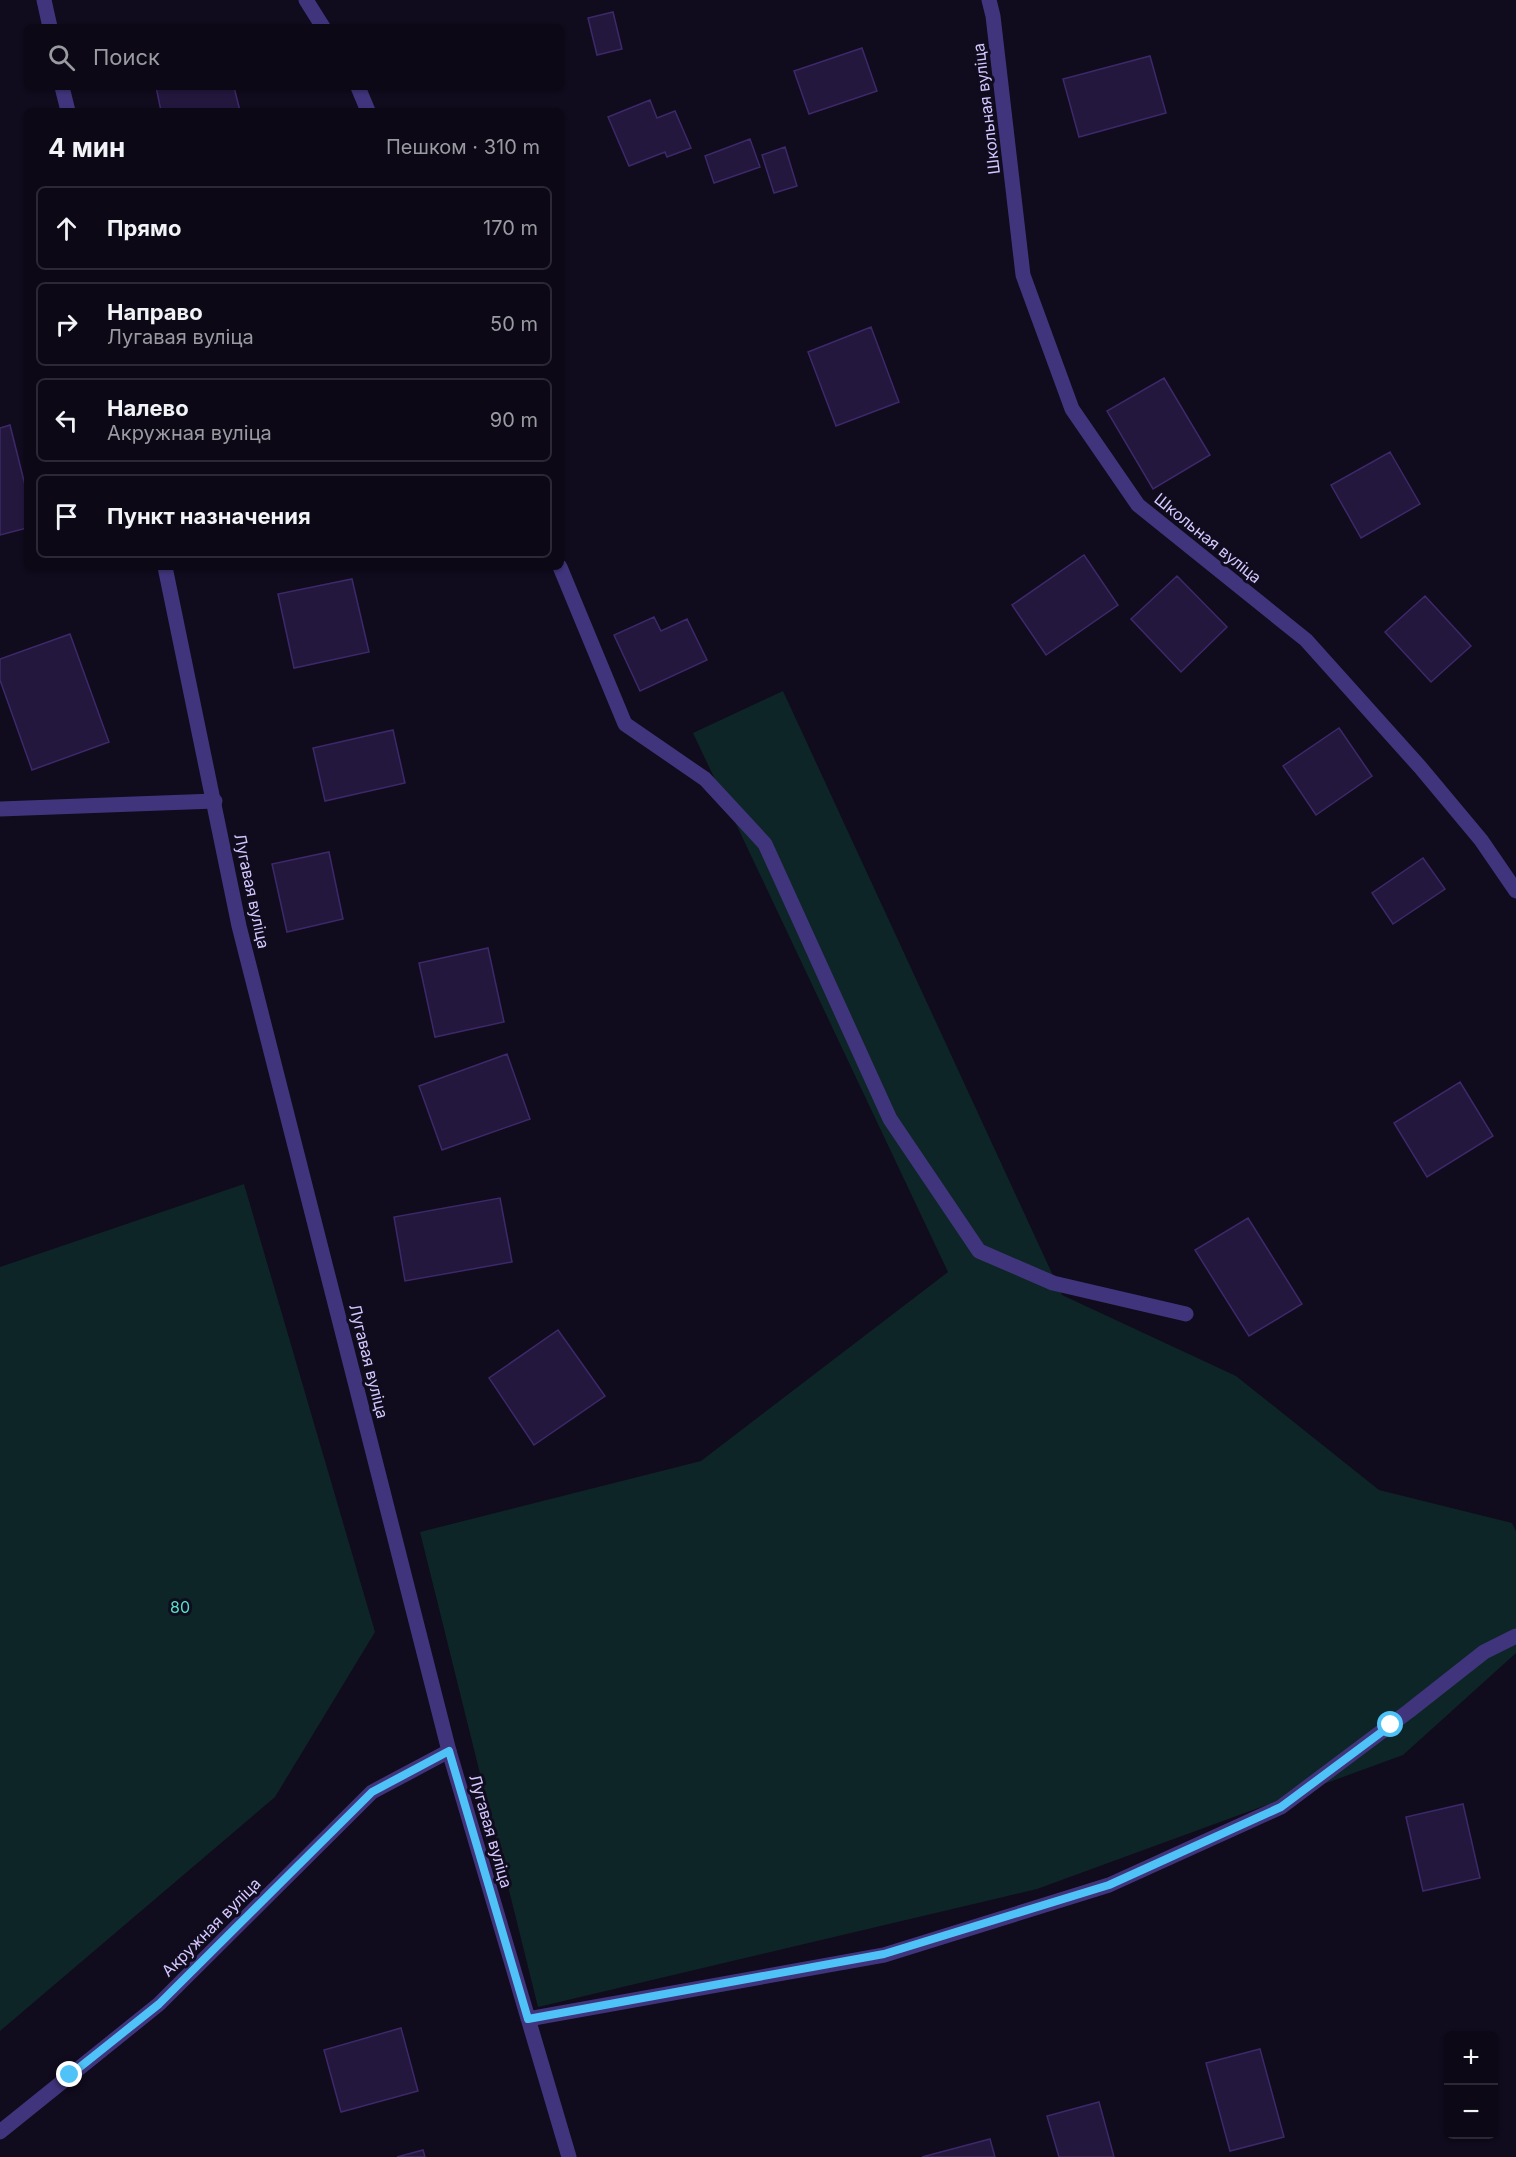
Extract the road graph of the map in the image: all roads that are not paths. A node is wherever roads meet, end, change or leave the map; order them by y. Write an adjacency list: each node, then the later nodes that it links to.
1 (44, 0): 4 (street)
2 (306, 0): 5 (street)
3 (989, 0): 14 (street, Школьная вуліца)
4 (49, 24)
5 (321, 24)
6 (63, 90): 8 (street)
7 (359, 90): 9 (street)
8 (67, 108)
9 (367, 108)
10 (166, 570): 12 (street, Лугавая вуліца)
11 (561, 570): 15 (street)
12 (215, 801): 13 (street); 17 (street, Лугавая вуліца)
13 (0, 809)
14 (1516, 891)
15 (1186, 1314)
16 (1516, 1636): 18 (street)
17 (449, 1751): 18 (street, Лугавая вуліца); 19 (street, Акружная вуліца)
18 (528, 2019): 20 (street, Лугавая вуліца)
19 (0, 2132)
20 (569, 2157)

